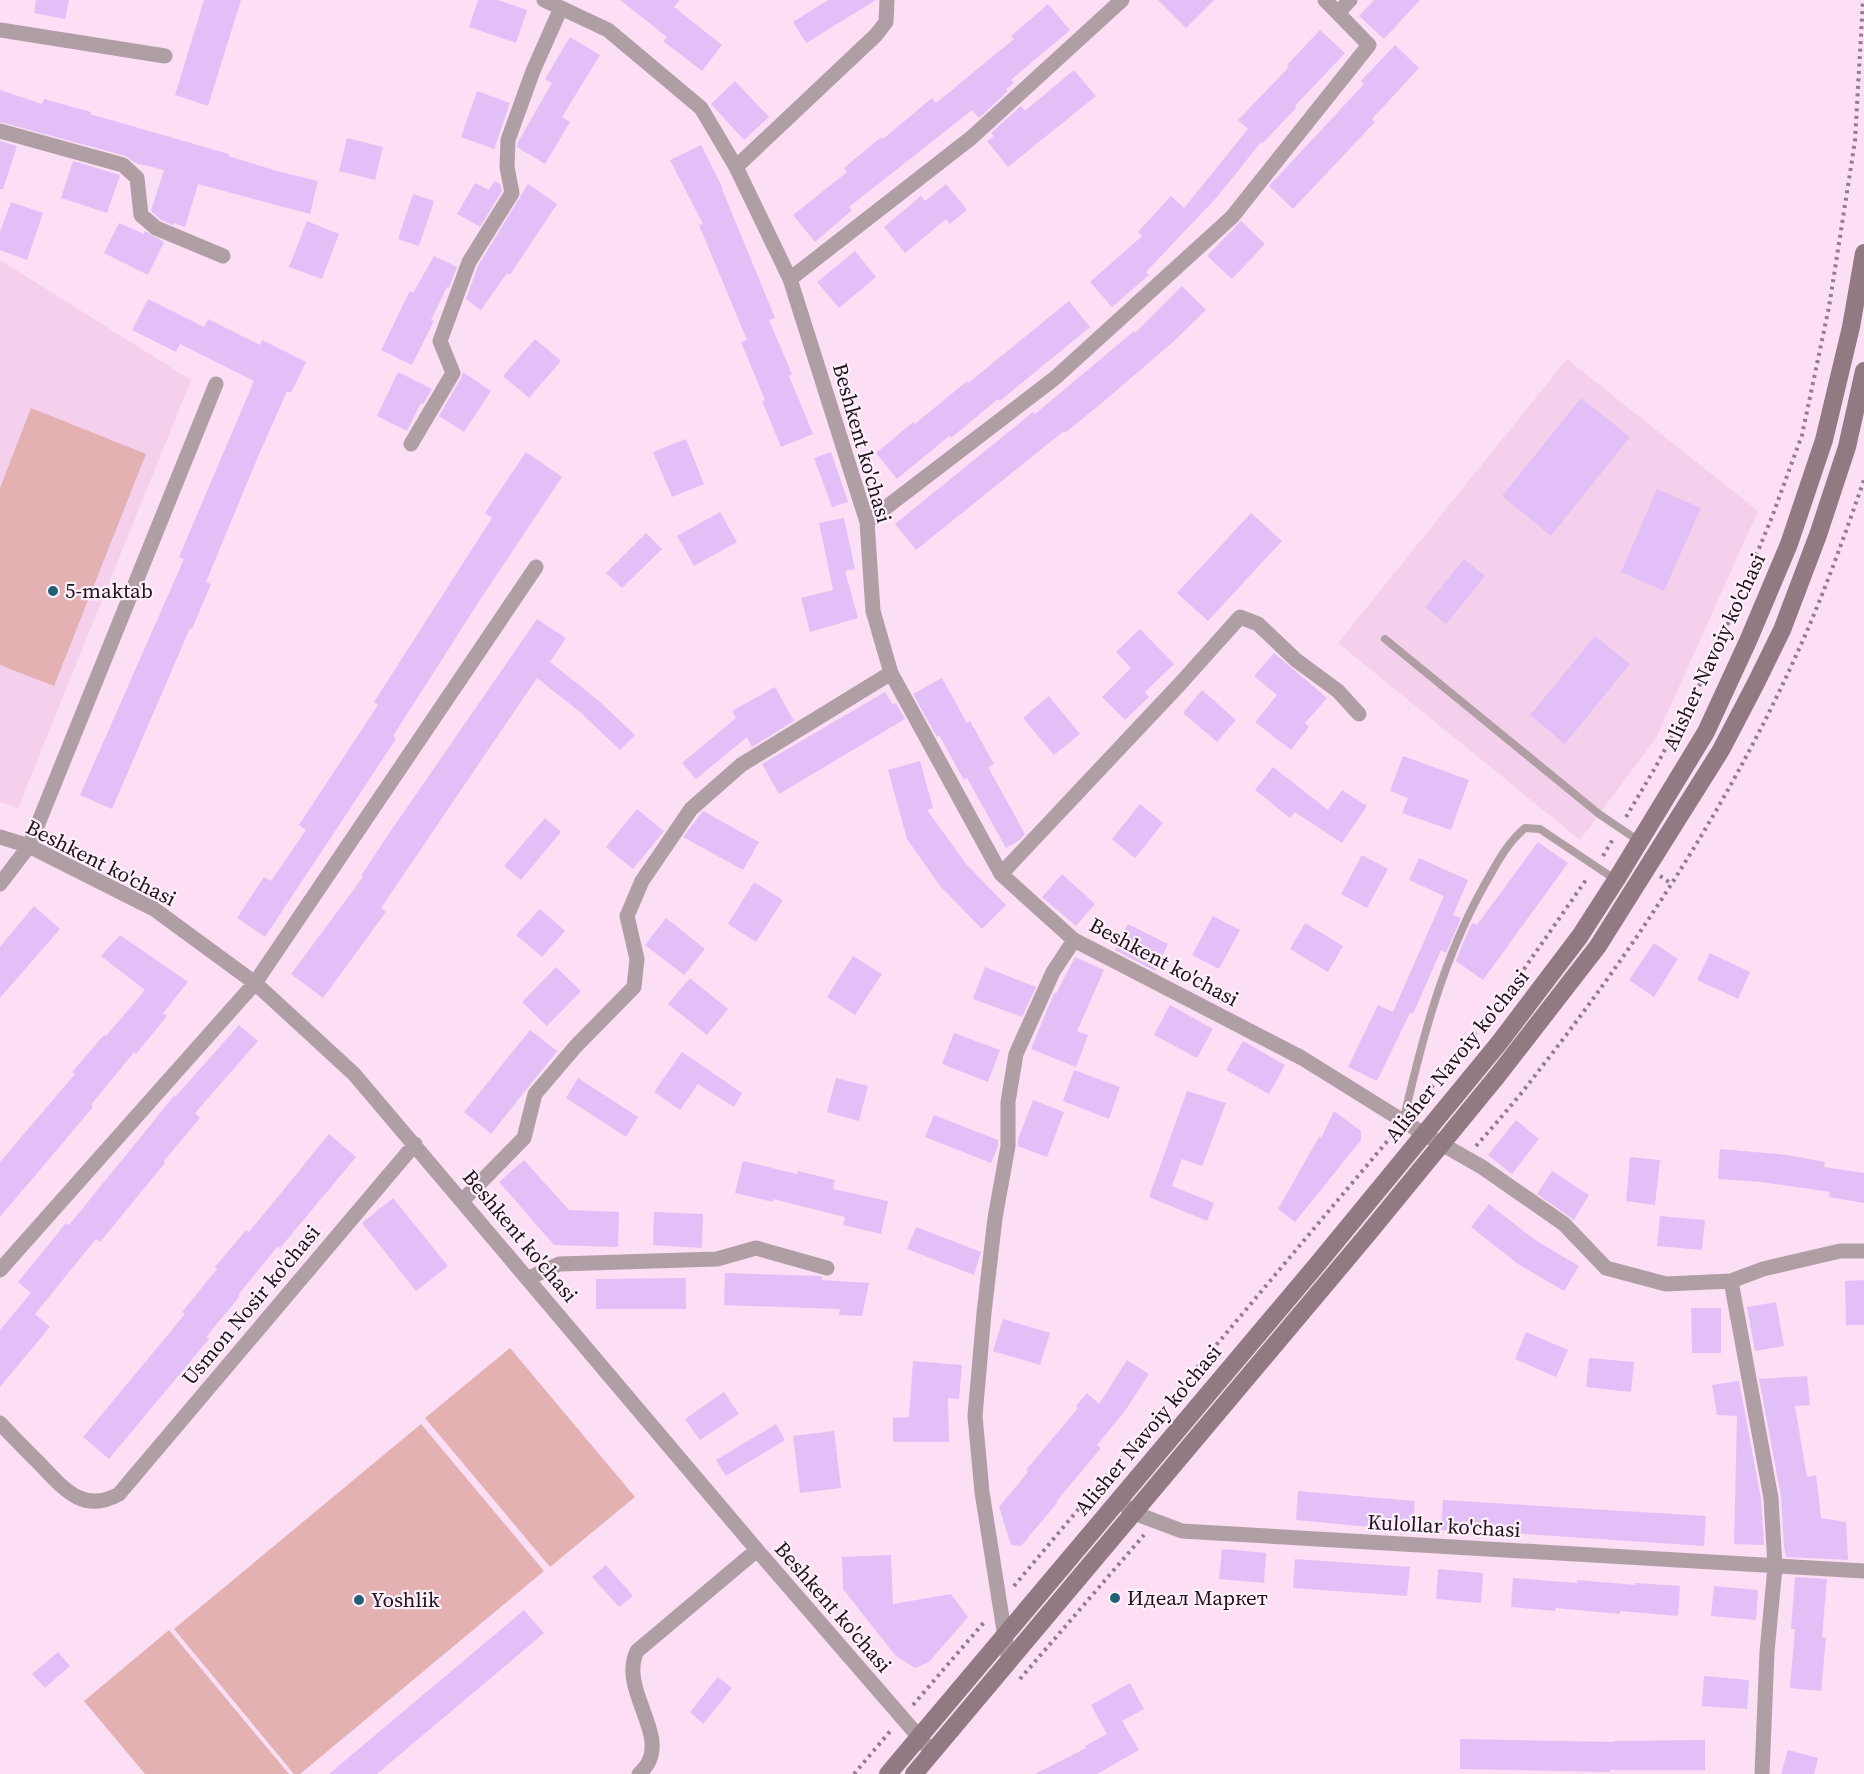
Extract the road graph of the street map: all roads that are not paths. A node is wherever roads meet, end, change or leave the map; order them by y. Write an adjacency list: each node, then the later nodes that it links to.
1 (544, 0): 6 (street, Beshkent ko'chasi)
2 (887, 0): 11 (street)
3 (1122, 0): 14 (street)
4 (1325, 0): 7 (street)
5 (1350, 0): 7 (street)
6 (561, 8): 11 (street, Beshkent ko'chasi); 17 (street)
7 (1338, 13): 18 (street)
8 (0, 30): 9 (street)
9 (165, 56)
10 (0, 130): 13 (street)
11 (736, 167): 14 (street, Beshkent ko'chasi)
12 (1864, 253): 22 (main road, Alisher Navoiy ko'chasi)
13 (223, 256)
14 (790, 279): 18 (street, Beshkent ko'chasi)
15 (1864, 371): 23 (main road, Alisher Navoiy ko'chasi)
16 (216, 384): 27 (street)
17 (411, 444)
18 (867, 522): 21 (street, Beshkent ko'chasi)
19 (536, 567): 32 (street)
20 (1385, 639): 26 (lane)
21 (891, 673): 28 (street, Beshkent ko'chasi); 37 (street)
22 (1726, 691): 23 (main road); 26 (main road, Alisher Navoiy ko'chasi)
23 (1746, 703): 36 (main road, Alisher Navoiy ko'chasi)
24 (1359, 714): 28 (street)
25 (0, 837): 27 (street, Beshkent ko'chasi)
26 (1640, 842): 29 (main road, Alisher Navoiy ko'chasi)
27 (29, 846): 30 (street); 32 (street, Beshkent ko'chasi)
28 (1001, 874): 31 (street, Beshkent ko'chasi)
29 (1616, 880): 33 (lane); 34 (main road, Alisher Navoiy ko'chasi)
30 (0, 884)
31 (1074, 940): 33 (street, Beshkent ko'chasi); 49 (street)
32 (255, 982): 35 (street, Beshkent ko'chasi); 40 (street)
33 (1403, 1122): 34 (street, Beshkent ko'chasi)
34 (1424, 1134): 36 (street, Beshkent ko'chasi); 44 (main road, Alisher Navoiy ko'chasi)
35 (415, 1144): 37 (street, Beshkent ko'chasi); 43 (street, Usmon Nosir ko'chasi)
36 (1441, 1145): 42 (street); 45 (main road, Alisher Navoiy ko'chasi)
37 (462, 1201): 41 (street, Beshkent ko'chasi)
38 (1864, 1251): 42 (street)
39 (827, 1268): 41 (street)
40 (0, 1270)
41 (529, 1278): 46 (street, Beshkent ko'chasi)
42 (1731, 1281): 47 (street)
43 (0, 1423)
44 (1118, 1500): 45 (street, Kulollar ko'chasi); 49 (main road, Alisher Navoiy ko'chasi)
45 (1134, 1513): 47 (street, Kulollar ko'chasi); 50 (main road, Alisher Navoiy ko'chasi)
46 (757, 1550): 51 (street, Beshkent ko'chasi); 53 (street)
47 (1774, 1567): 48 (street, Kulollar ko'chasi); 56 (street)
48 (1864, 1571)
49 (1003, 1636): 50 (street); 51 (main road, Alisher Navoiy ko'chasi)
50 (1009, 1662): 52 (main road, Alisher Navoiy ko'chasi)
51 (918, 1738): 52 (street, Beshkent ko'chasi); 54 (main road, Alisher Navoiy ko'chasi)
52 (932, 1752): 55 (main road, Alisher Navoiy ko'chasi)
53 (639, 1774)
54 (888, 1774)
55 (914, 1774)
56 (1762, 1774)

